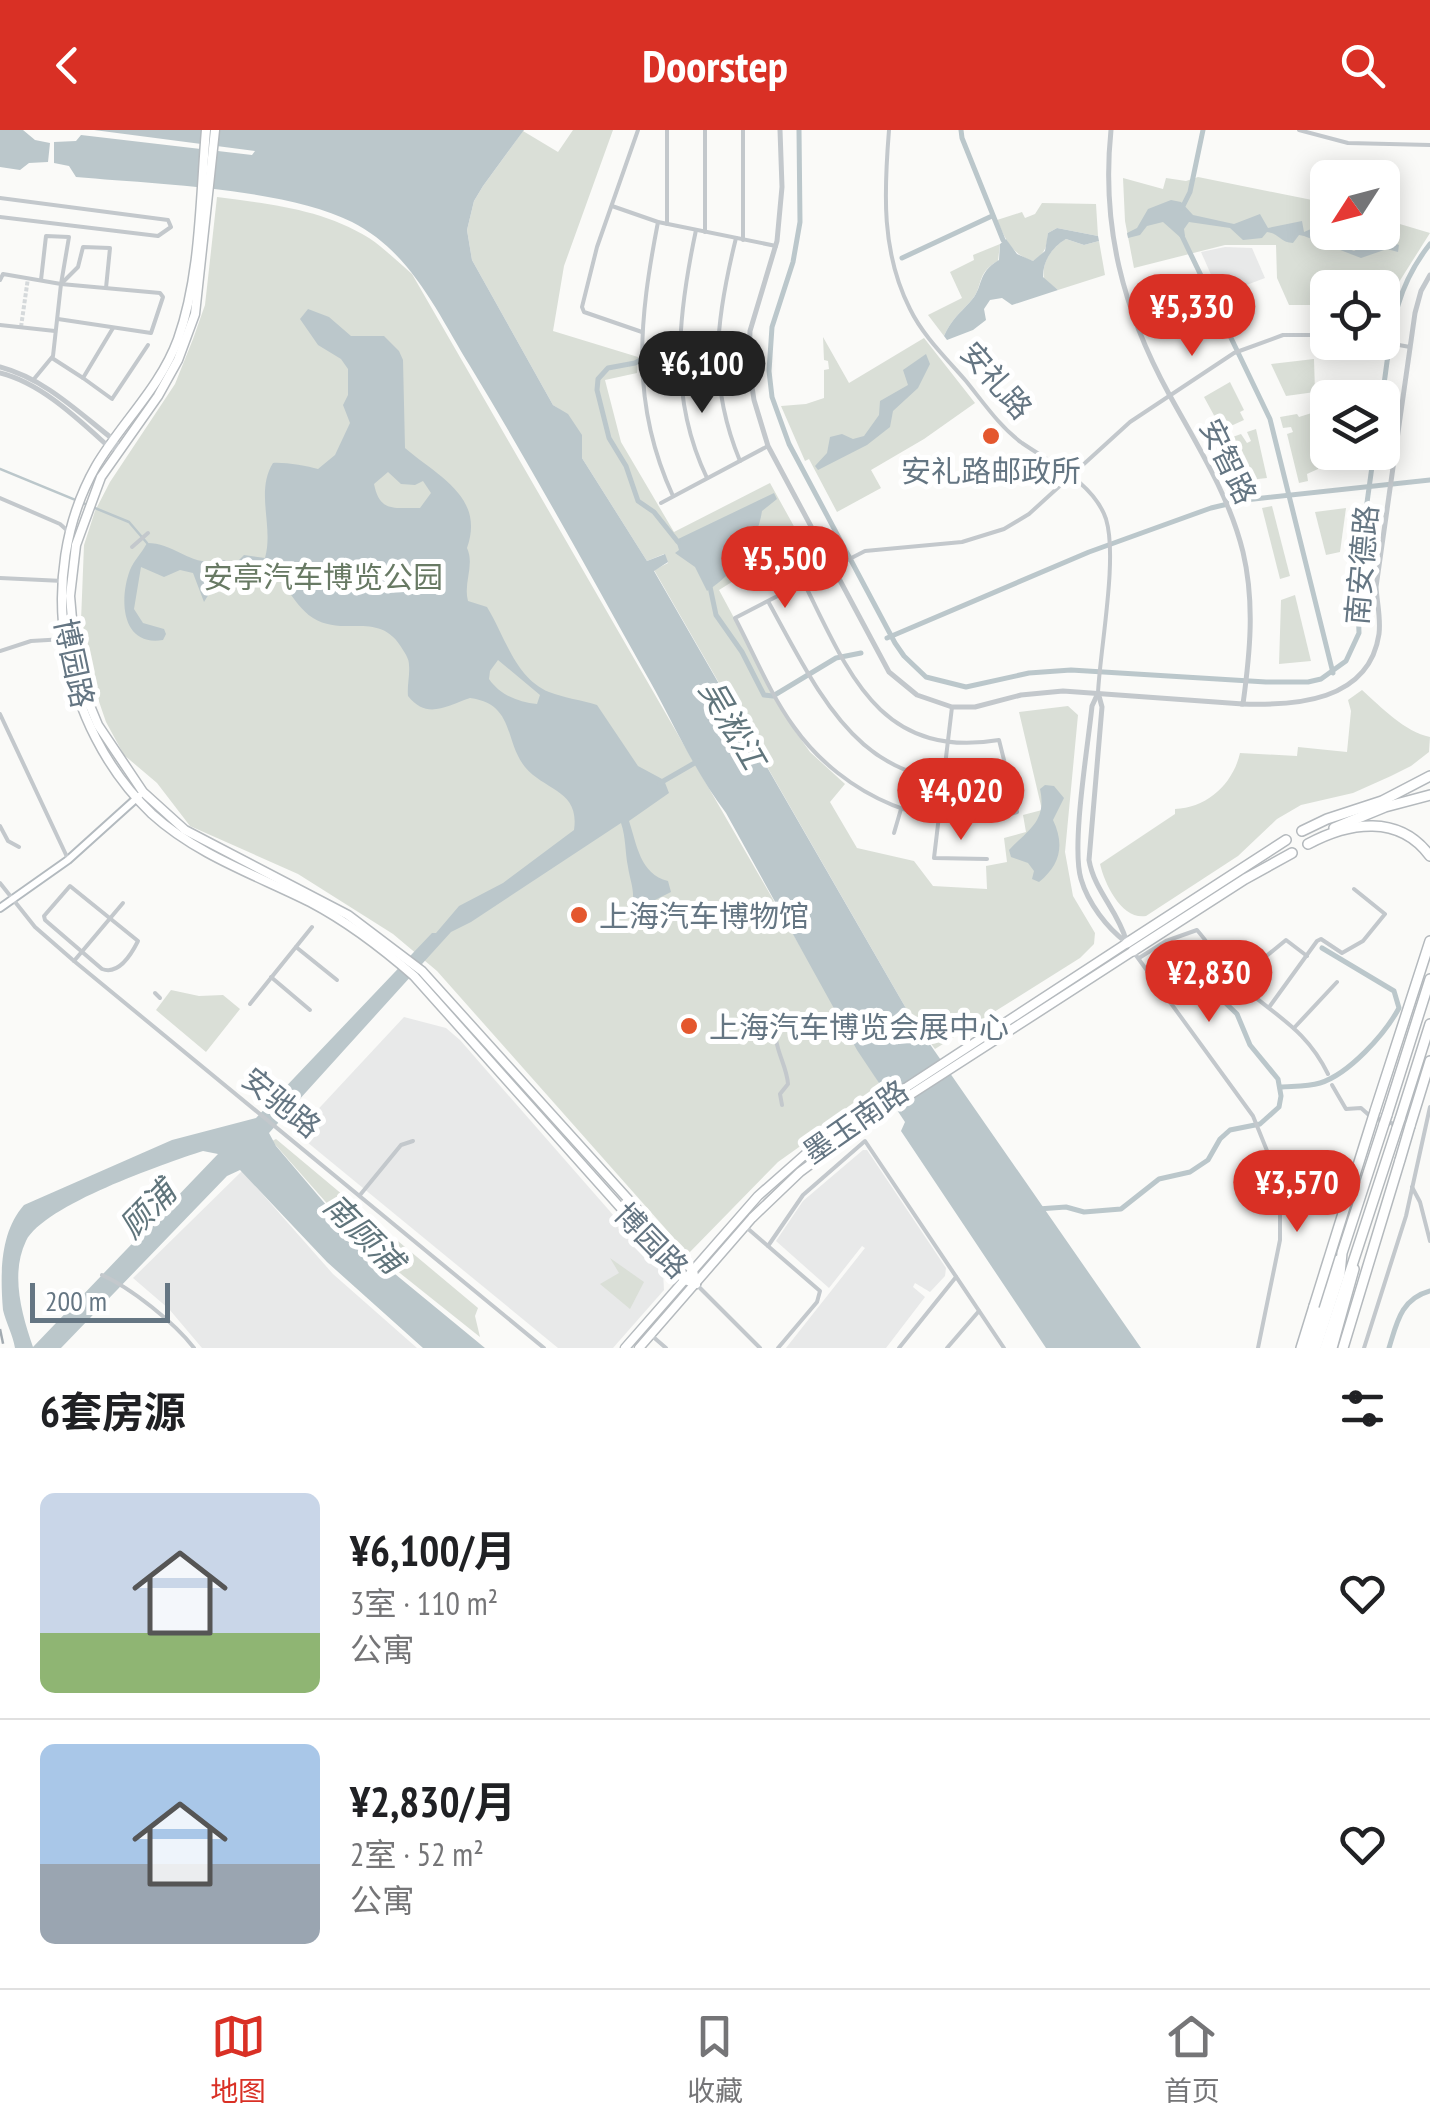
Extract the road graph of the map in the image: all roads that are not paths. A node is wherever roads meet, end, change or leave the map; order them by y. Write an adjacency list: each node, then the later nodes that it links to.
1 (206, 130): 17 (main road, 博园路)
2 (215, 130): 17 (main road, 博园路)
3 (638, 130): 13 (street)
4 (667, 130): 16 (street)
5 (704, 130): 19 (street)
6 (742, 130): 20 (street)
7 (780, 130): 21 (street)
8 (889, 130): 44 (street, 安礼路)
9 (1111, 130): 40 (street, 安智路)
10 (1299, 130): 11 (street)
11 (1430, 145)
12 (0, 198): 14 (street)
13 (612, 206): 15 (street); 31 (street)
14 (0, 217)
15 (658, 222): 16 (street); 31 (street)
16 (667, 224): 18 (street)
17 (201, 228): 41 (main road, 博园路)
18 (696, 230): 19 (street); 45 (street)
19 (706, 232): 20 (street)
20 (740, 239): 21 (street); 43 (street)
21 (776, 246): 42 (street)
22 (1430, 275): 35 (street, 南安德路)
23 (0, 280): 24 (street)
24 (41, 281): 25 (street); 25 (street)
25 (61, 284): 26 (street); 26 (street); 27 (street)
26 (106, 288): 29 (street)
27 (58, 319): 29 (street); 30 (street)
28 (0, 324): 30 (street)
29 (114, 327): 38 (street)
30 (56, 331): 36 (street)
31 (642, 332): 46 (street)
32 (1310, 335): 40 (street)
33 (148, 344): 38 (street)
34 (1400, 344): 35 (street)
35 (1410, 346): 61 (street, 南安德路)
36 (52, 358): 38 (street); 39 (street)
37 (0, 370): 39 (street); 41 (street)
38 (83, 378)
39 (34, 379): 41 (street)
40 (1170, 395): 44 (street); 61 (street, 安智路)
41 (114, 445): 49 (main road, 博园路)
42 (768, 446): 43 (street); 53 (street)
43 (740, 461): 45 (street)
44 (1070, 476): 53 (street); 60 (street, 安礼路)
45 (708, 478): 46 (street)
46 (673, 496): 48 (street)
47 (0, 498): 50 (street)
48 (661, 502)
49 (80, 517): 50 (main road, 博园路); 69 (main road, 博园路)
50 (70, 532): 55 (main road, 博园路)
51 (148, 533): 52 (street)
52 (132, 547)
53 (832, 568): 56 (street); 62 (street)
54 (0, 578): 55 (street)
55 (63, 581): 58 (main road, 博园路)
56 (804, 583): 57 (street); 64 (street)
57 (768, 601): 67 (street); 71 (street)
58 (65, 640): 59 (street); 69 (main road, 博园路)
59 (0, 651)
60 (1098, 693): 61 (street, 南安德路); 62 (street, 南安德路); 94 (street, 安礼路); 94 (street, 安礼路)
61 (1244, 704)
62 (952, 707): 64 (street)
63 (0, 714): 82 (street)
64 (948, 742): 65 (street); 67 (street)
65 (1008, 776): 67 (street); 72 (street)
66 (1430, 776): 70 (highway)
67 (944, 779): 72 (street)
68 (1430, 793): 70 (highway); 76 (highway)
69 (140, 795): 82 (main road); 97 (main road, 博园路)
70 (1382, 801): 74 (highway)
71 (902, 809): 72 (street); 75 (street)
72 (939, 818): 83 (street)
73 (0, 826): 79 (street)
74 (1302, 831)
75 (894, 833)
76 (1323, 836): 78 (highway); 81 (highway)
77 (1286, 840): 94 (highway)
78 (1308, 844)
79 (19, 847)
80 (1292, 853): 94 (highway)
81 (1430, 856)
82 (68, 860): 86 (main road)
83 (987, 860)
84 (0, 883): 86 (street, 安驰路)
85 (1354, 889): 95 (street)
86 (12, 900): 88 (main road); 96 (street, 安驰路)
87 (123, 904): 89 (street)
88 (0, 908)
89 (110, 918): 93 (street); 93 (street); 93 (street)
90 (312, 927): 92 (street)
91 (1430, 942): 142 (highway, bridge)
92 (296, 947): 98 (street); 100 (street)
93 (82, 951): 96 (street)
94 (1133, 951): 101 (street); 120 (main road, 墨玉南路); 124 (main road, 墨玉南路); 141 (street)
95 (1307, 956): 101 (street); 106 (street)
96 (74, 960): 119 (street, 安驰路)
97 (418, 974): 124 (main road, 博园路); 127 (main road, 博园路)
98 (271, 977): 105 (street); 107 (street)
99 (1430, 979): 123 (highway)
100 (338, 980)
101 (1237, 980): 106 (street)
102 (1336, 982): 110 (street)
103 (155, 993): 104 (street)
104 (160, 998)
105 (250, 1004)
106 (1270, 1006): 110 (street)
107 (310, 1010)
108 (772, 1012): 114 (street)
109 (1430, 1024): 144 (highway)
110 (1294, 1028): 112 (street)
111 (1430, 1062): 145 (highway, bridge)
112 (1328, 1074)
113 (1332, 1085): 116 (street)
114 (782, 1105)
115 (1430, 1106): 116 (street)
116 (1424, 1134): 118 (street)
117 (413, 1142): 119 (street)
118 (1412, 1187): 121 (street); 146 (street)
119 (360, 1195): 132 (street, 安驰路)
120 (745, 1226): 122 (street); 128 (main road, 墨玉南路)
121 (1430, 1241)
122 (768, 1246): 126 (street); 137 (street)
123 (1342, 1253): 142 (highway); 143 (highway)
124 (693, 1271): 127 (main road, 墨玉南路); 128 (main road, 博园路)
125 (102, 1275): 131 (street)
126 (956, 1277): 129 (street); 138 (street)
127 (685, 1280): 128 (main road, 博园路); 133 (main road, 墨玉南路)
128 (696, 1284): 130 (main road, 墨玉南路); 136 (street)
129 (979, 1311): 139 (street); 140 (street)
130 (650, 1335): 134 (main road, 墨玉南路); 135 (street)
131 (194, 1348)
132 (544, 1348)
133 (625, 1348)
134 (639, 1348)
135 (666, 1348)
136 (760, 1348)
137 (778, 1348)
138 (899, 1348)
139 (948, 1348)
140 (1004, 1348)
141 (1258, 1348)
142 (1305, 1348)
143 (1316, 1348)
144 (1329, 1348)
145 (1343, 1348)
146 (1364, 1348)

